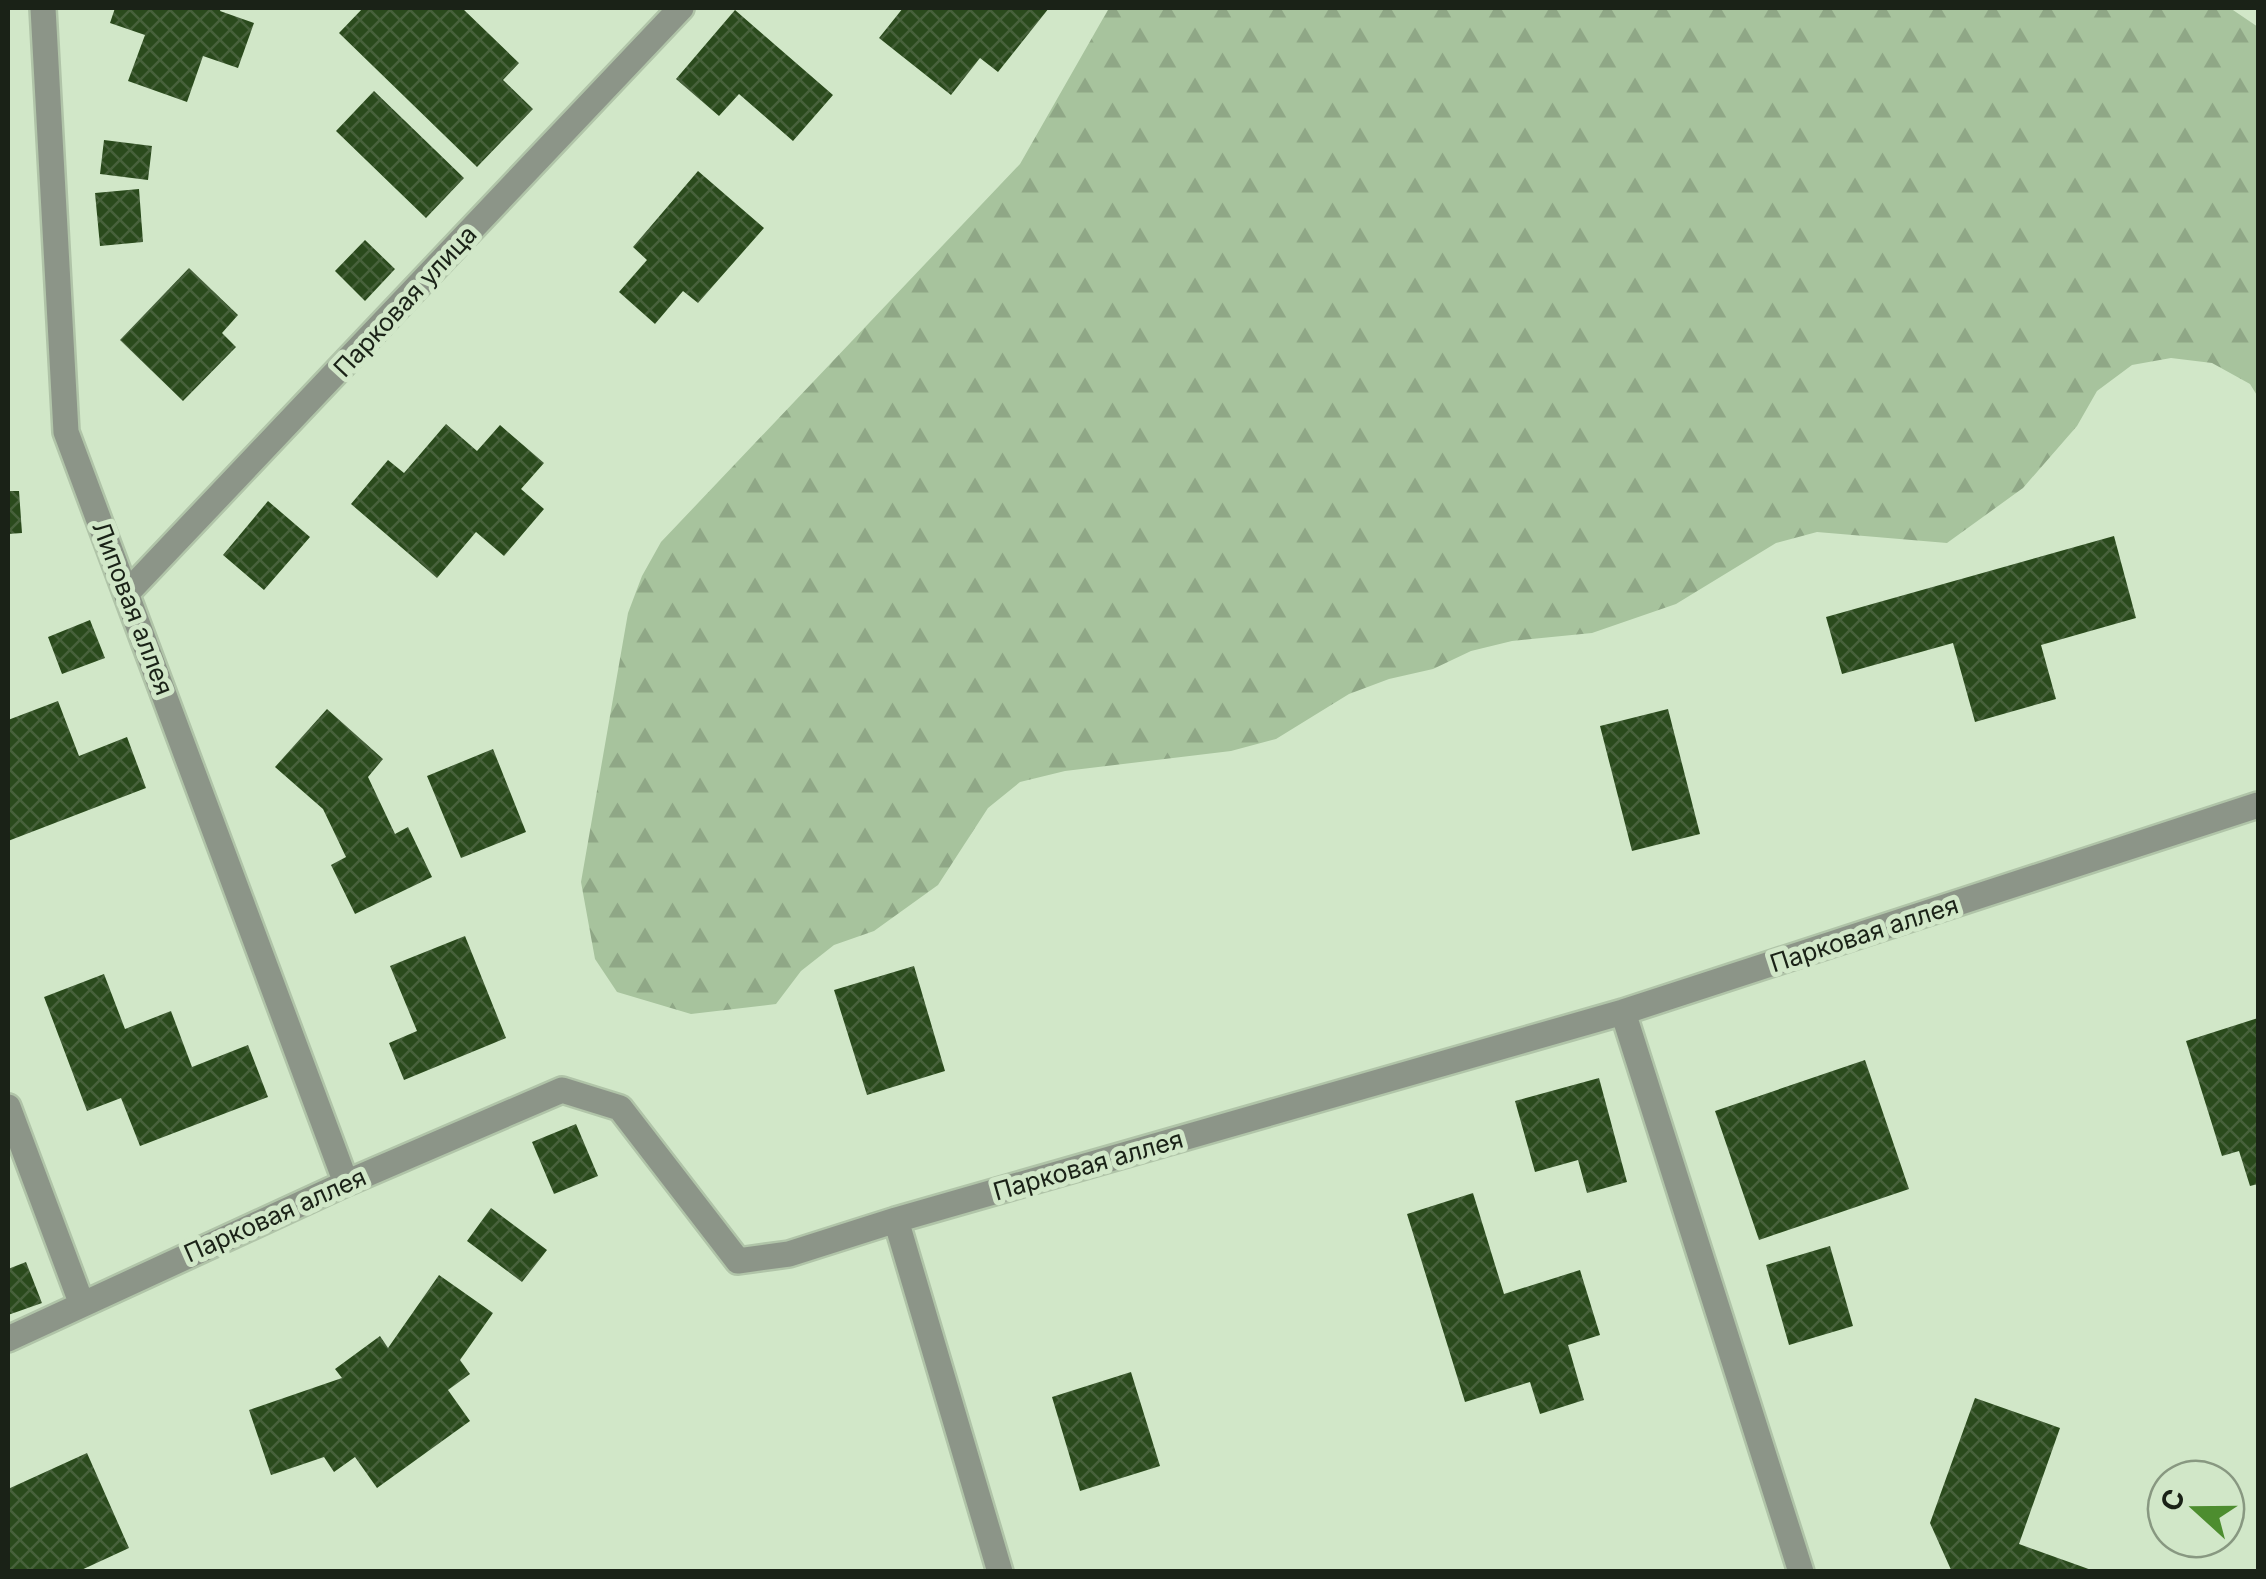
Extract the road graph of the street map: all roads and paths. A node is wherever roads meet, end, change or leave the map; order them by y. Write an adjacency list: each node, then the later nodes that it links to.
1 (43, 8): 3 (street, Липовая аллея)
2 (681, 8): 3 (street, Парковая улица)
3 (127, 592): 7 (street, Липовая аллея)
4 (2258, 805): 5 (street, Парковая аллея)
5 (1623, 1012): 8 (street, Парковая аллея); 12 (street)
6 (8, 1107): 9 (street)
7 (346, 1183): 8 (street, Парковая аллея); 9 (street, Парковая аллея)
8 (896, 1220): 11 (street)
9 (81, 1302): 10 (street, Парковая аллея)
10 (8, 1338)
11 (1000, 1572)
12 (1800, 1572)

